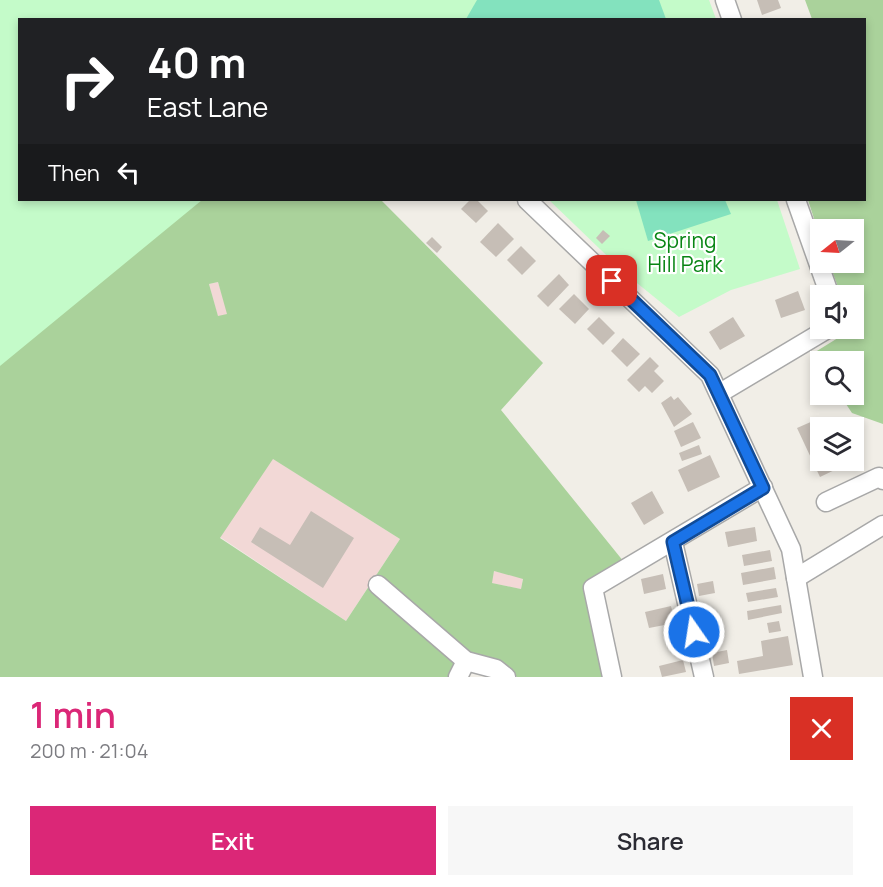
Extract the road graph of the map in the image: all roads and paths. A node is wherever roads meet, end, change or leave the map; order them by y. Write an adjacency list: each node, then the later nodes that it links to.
1 (725, 0): 2 (street)
2 (731, 18)
3 (528, 201): 7 (street)
4 (796, 201): 5 (street)
5 (826, 285)
6 (811, 339): 7 (street)
7 (720, 393): 9 (street)
8 (883, 480): 10 (street)
9 (763, 488): 12 (street); 13 (street)
10 (826, 502)
11 (883, 525): 13 (street)
12 (673, 542): 17 (street); 18 (street)
13 (796, 578): 19 (street)
14 (378, 585): 15 (street)
15 (462, 669): 16 (street)
16 (506, 677)
17 (612, 677)
18 (704, 677)
19 (813, 677)

